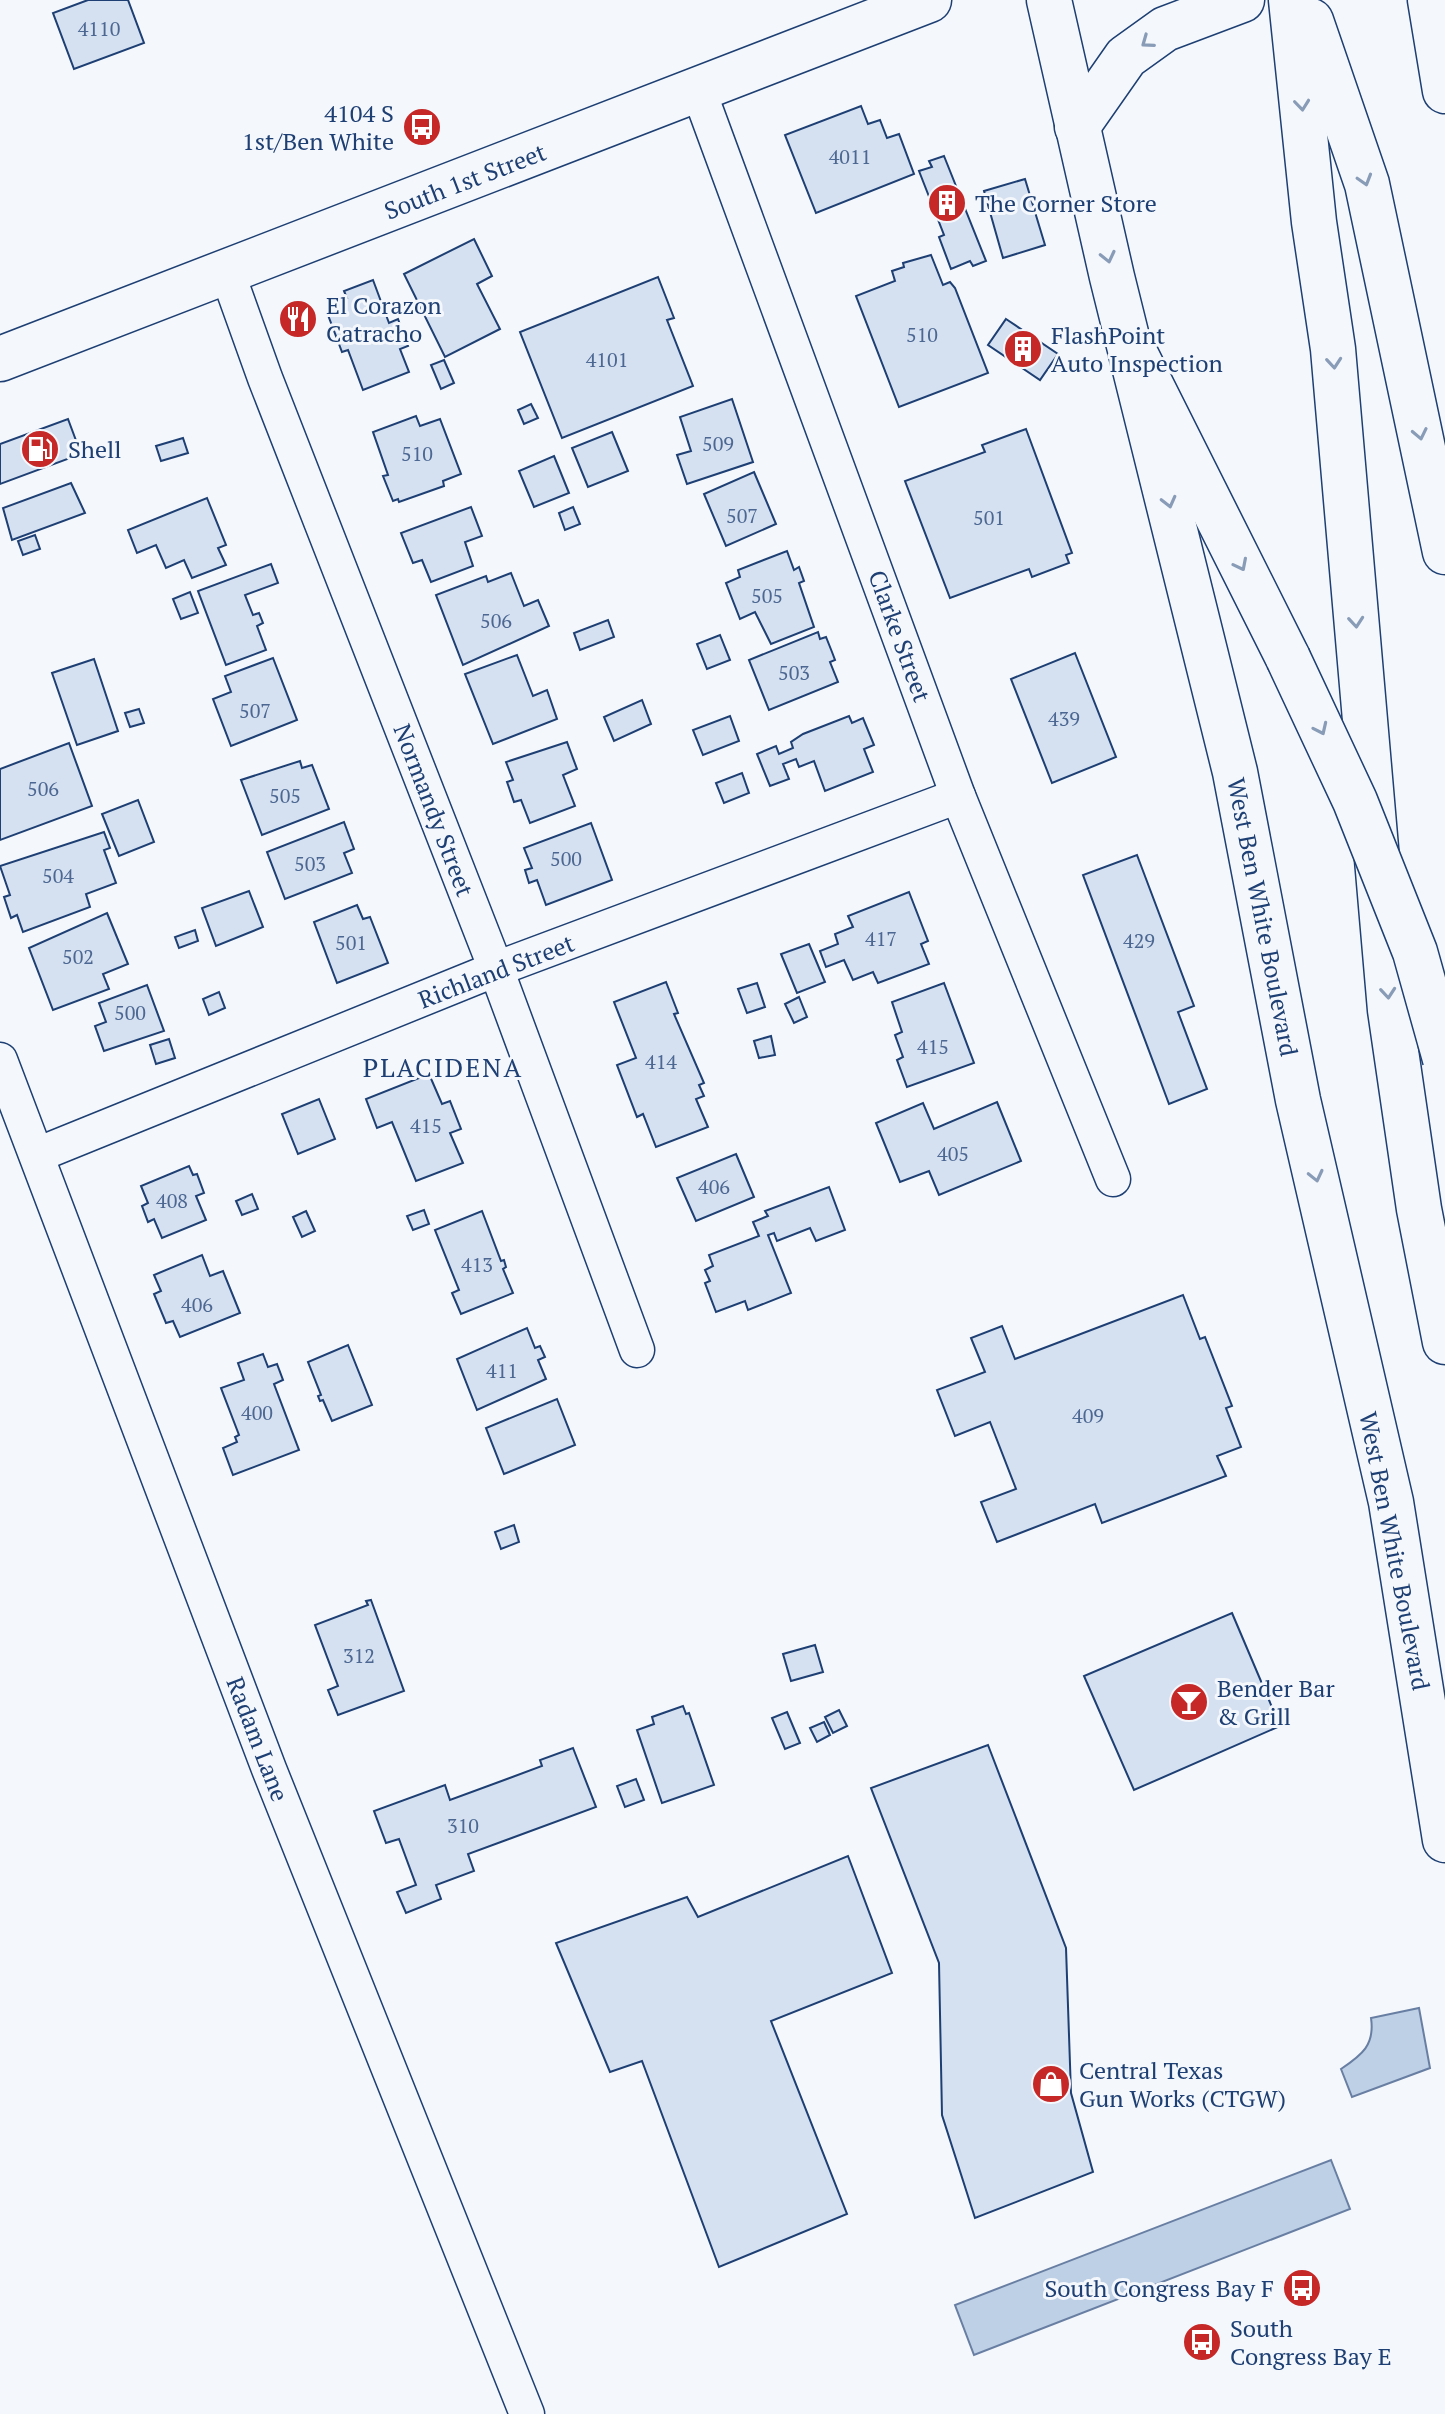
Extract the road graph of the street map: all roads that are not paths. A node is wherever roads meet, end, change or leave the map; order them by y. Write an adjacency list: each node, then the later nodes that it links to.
1 (929, 0): 7 (main road, South 1st Street)
2 (1049, 0): 9 (main road, West Ben White Boulevard)
3 (1291, 0): 20 (main road, one-way to 20)
4 (1304, 0): 13 (main road, one-way to 13)
5 (1430, 0): 8 (main road)
6 (1230, 5): 9 (main road, one-way to 9)
7 (698, 89): 10 (main road, South 1st Street); 14 (street, Clarke Street)
8 (1445, 91)
9 (1077, 127): 11 (main road, West Ben White Boulevard, one-way to 11)
10 (227, 272): 12 (main road, South 1st Street); 15 (street, Normandy Street)
11 (1131, 345): 16 (main road, one-way to 16, bridge); 22 (main road, West Ben White Boulevard, one-way to 22)
12 (0, 359)
13 (1445, 552)
14 (958, 796): 15 (street, Richland Street); 19 (street, Clarke Street)
15 (496, 969): 18 (street, Richland Street); 21 (street, Normandy Street)
16 (1445, 1059)
17 (0, 1060): 18 (street, Radam Lane)
18 (37, 1155): 23 (street, Radam Lane)
19 (1113, 1179)
20 (1445, 1342)
21 (637, 1350)
22 (1445, 1840)
23 (527, 2414)

